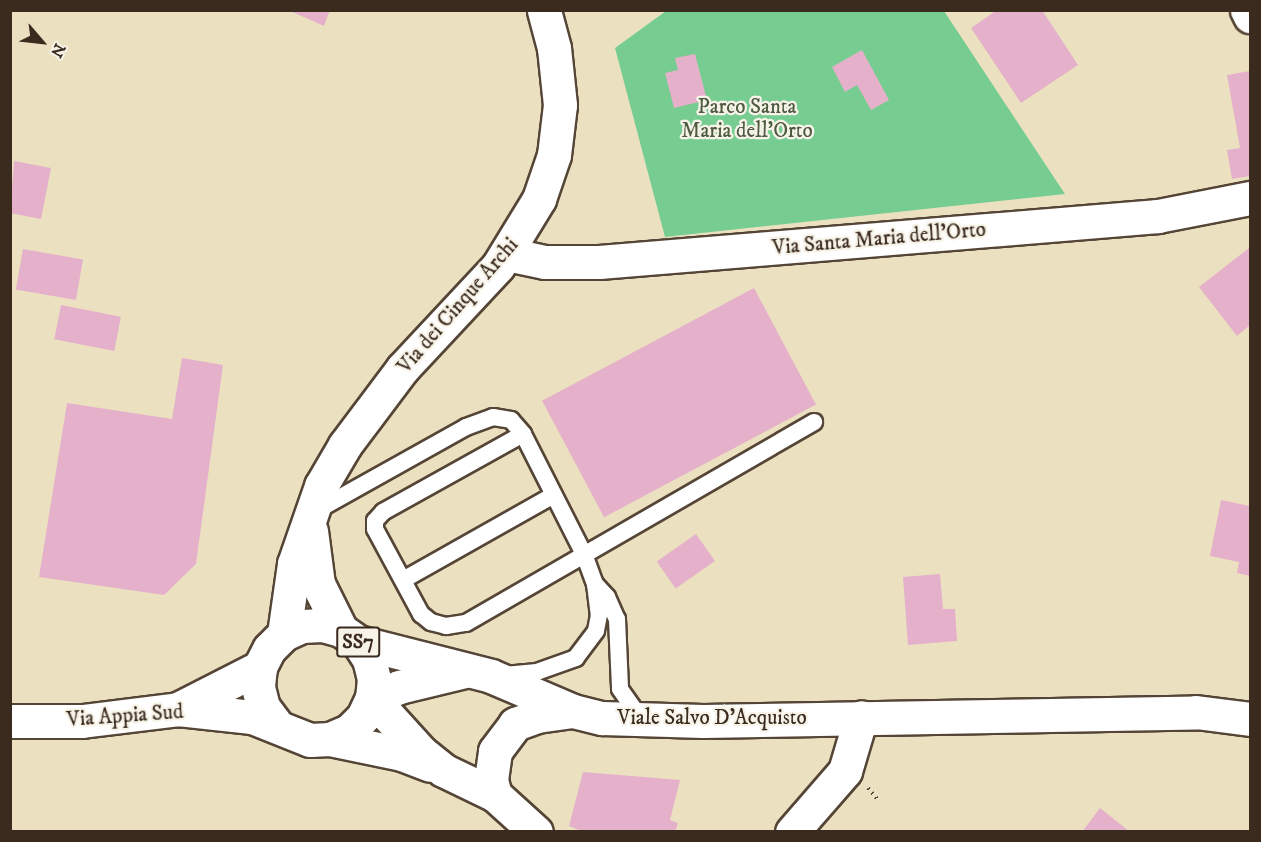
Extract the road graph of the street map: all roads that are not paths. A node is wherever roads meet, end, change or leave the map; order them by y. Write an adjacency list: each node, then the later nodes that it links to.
1 (544, 10): 5 (main road, Via dei Cinque Archi)
2 (1247, 10): 3 (main road)
3 (1251, 16)
4 (1251, 198): 5 (main road, Via Santa Maria dell'Orto)
5 (507, 255): 9 (main road, Via dei Cinque Archi)
6 (814, 422): 10 (lane)
7 (523, 434): 8 (lane); 9 (lane); 11 (lane)
8 (554, 495): 10 (lane); 11 (lane)
9 (310, 514): 13 (main road, Via dei Cinque Archi); 14 (main road)
10 (584, 554): 11 (lane); 12 (lane)
11 (403, 580)
12 (595, 584): 16 (lane); 23 (lane)
13 (284, 634): 14 (main road, SS7); 15 (main road)
14 (350, 636): 16 (main road, Viale Salvo D'Acquisto); 17 (main road, SS7)
15 (260, 667): 18 (main road); 24 (main road)
16 (478, 674): 17 (main road); 19 (main road, Viale Salvo D'Acquisto)
17 (372, 699): 25 (main road); 26 (main road)
18 (178, 709): 22 (main road, Via Appia Sud); 24 (main road, Via Appia Sud)
19 (573, 711): 23 (main road, Viale Salvo D'Acquisto); 27 (main road)
20 (861, 717): 21 (main road, Viale Salvo D'Acquisto); 23 (main road, Viale Salvo D'Acquisto); 29 (main road)
21 (1251, 719)
22 (10, 721)
23 (643, 721)
24 (274, 723): 25 (main road)
25 (330, 739): 26 (main road)
26 (443, 770): 27 (main road)
27 (495, 795): 28 (main road)
28 (536, 831)
29 (792, 831)

